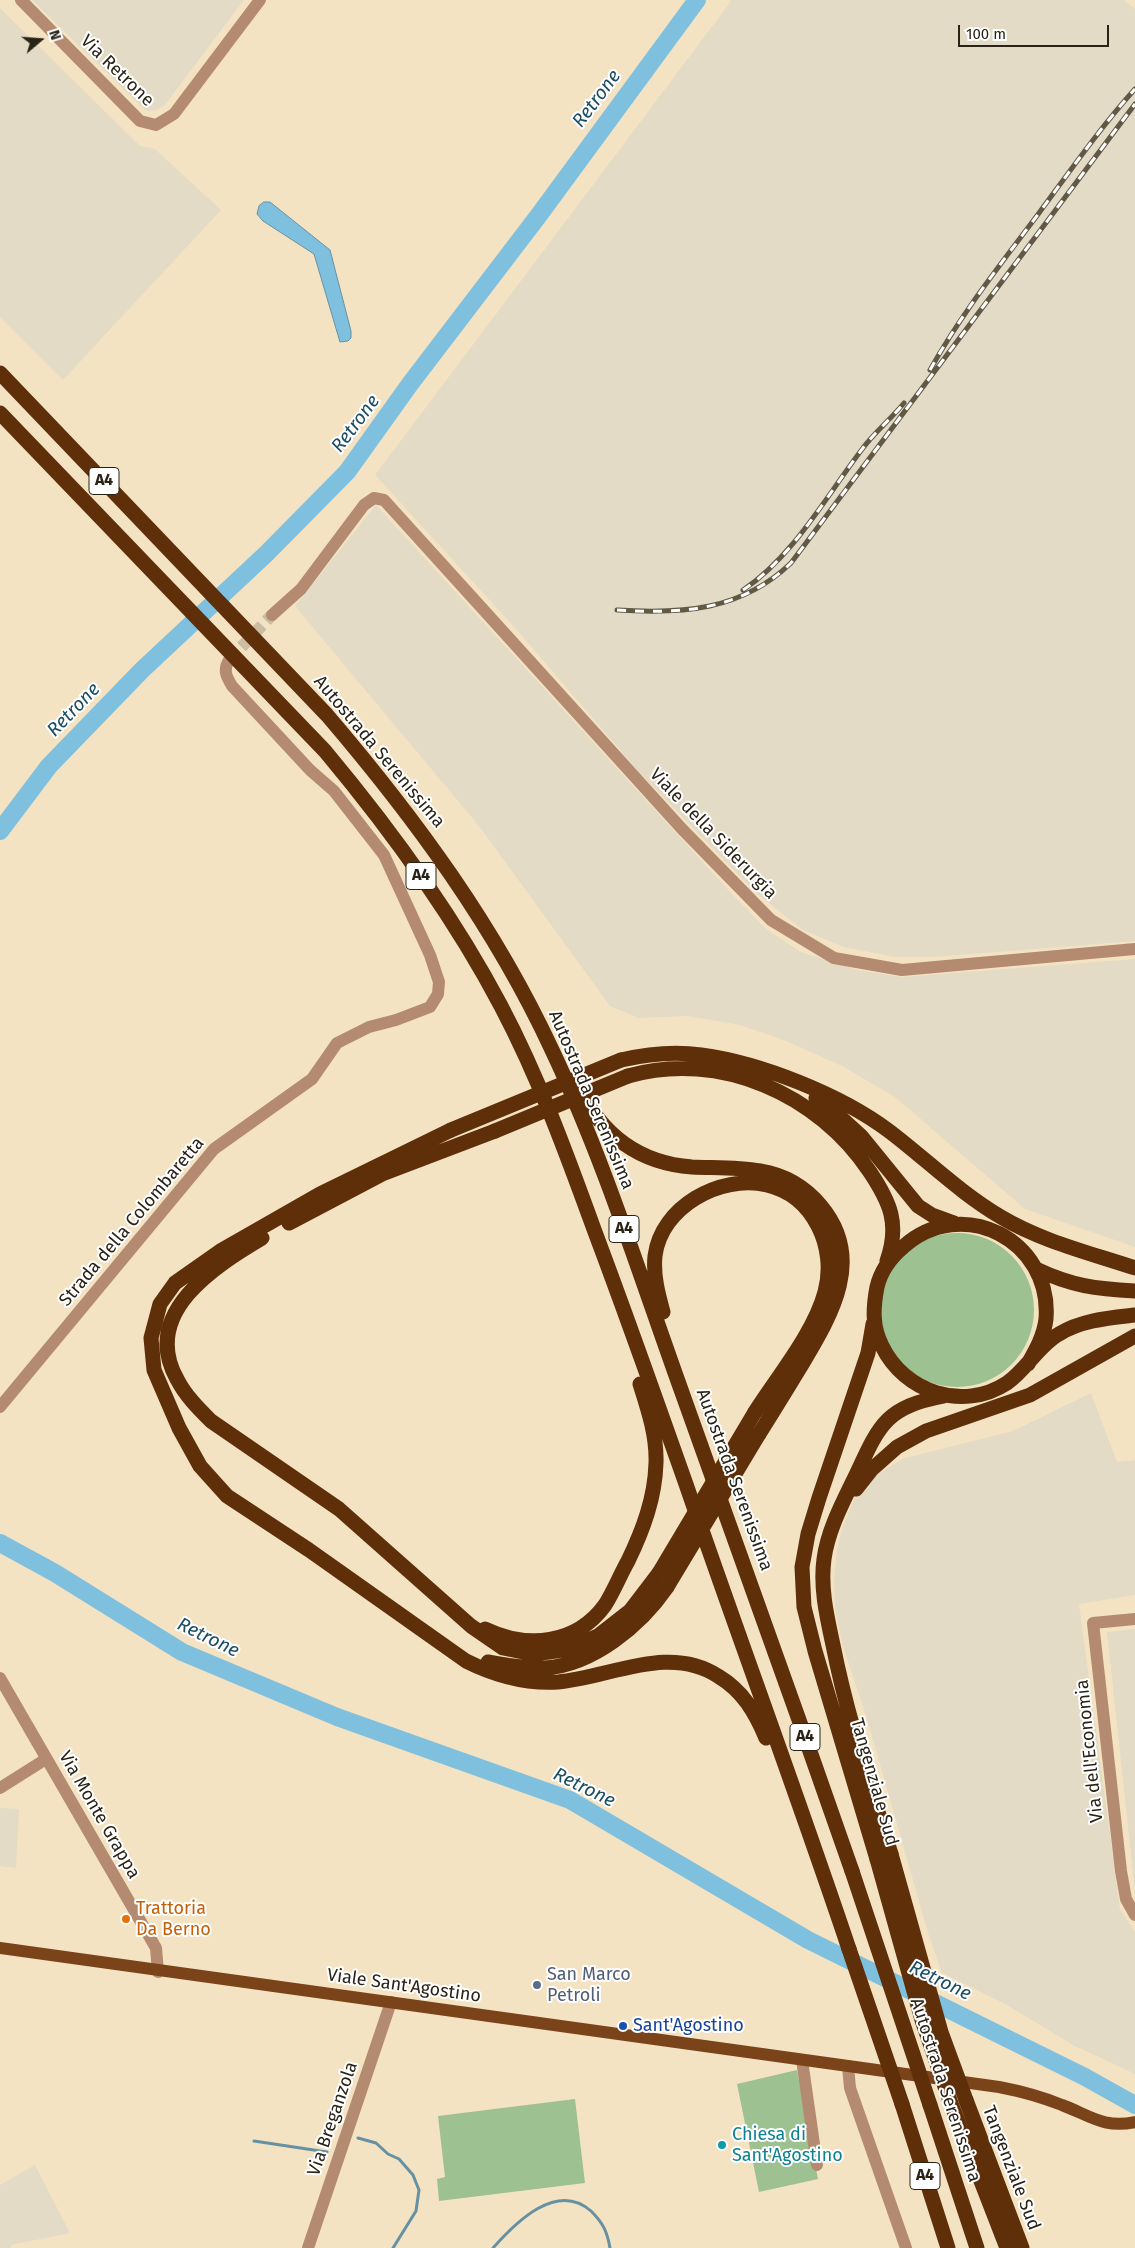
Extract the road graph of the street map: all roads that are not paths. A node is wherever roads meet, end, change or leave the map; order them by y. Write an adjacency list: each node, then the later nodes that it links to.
1 (21, 0): 2 (street, Via Retrone)
2 (260, 0)
3 (0, 373): 7 (highway, Autostrada Serenissima / A4)
4 (0, 413): 10 (highway, A4)
5 (272, 615): 8 (street, Viale della Siderurgia)
6 (229, 660): 21 (street, Strada della Colombaretta)
7 (453, 874): 24 (highway, Autostrada Serenissima / A4); 26 (highway, bridge)
8 (1135, 949)
9 (776, 1075): 11 (highway); 13 (highway); 26 (highway, bridge)
10 (568, 1158): 23 (highway); 33 (highway, A4)
11 (954, 1224): 12 (highway); 14 (highway)
12 (885, 1267): 17 (highway); 23 (highway, bridge)
13 (1135, 1268)
14 (1036, 1269): 15 (highway); 19 (highway)
15 (1135, 1291)
16 (1135, 1315): 19 (highway)
17 (874, 1320): 20 (highway); 30 (highway, Tangenziale Sud)
18 (1135, 1336): 22 (highway)
19 (1028, 1364): 20 (highway)
20 (945, 1396): 22 (highway, Tangenziale Sud)
21 (0, 1407)
22 (842, 1505): 30 (highway, Tangenziale Sud)
23 (444, 1602): 24 (highway, bridge)
24 (758, 1604): 43 (highway, Autostrada Serenissima / A4, bridge)
25 (1135, 1618): 31 (street, Via dell'Economia)
26 (446, 1648): 33 (highway)
27 (0, 1678): 28 (street, Via Monte Grappa)
28 (46, 1759): 29 (street); 34 (street, Via Monte Grappa)
29 (0, 1788)
30 (884, 1857): 44 (highway, Tangenziale Sud, bridge); 45 (highway, Tangenziale Sud, bridge)
31 (1135, 1914)
32 (0, 1948): 34 (main road, Viale Sant'Agostino)
33 (849, 1949): 42 (highway, A4, bridge)
34 (158, 1972): 35 (main road, Viale Sant'Agostino)
35 (391, 2002): 36 (main road, Viale Sant'Agostino); 40 (street, Via Breganzola)
36 (802, 2060): 37 (main road, Viale Sant'Agostino); 39 (street)
37 (848, 2066): 38 (main road, Viale Sant'Agostino); 41 (street)
38 (1134, 2122)
39 (817, 2165)
40 (308, 2248)
41 (906, 2248)
42 (948, 2248)
43 (978, 2248)
44 (1007, 2248)
45 (1022, 2248)

